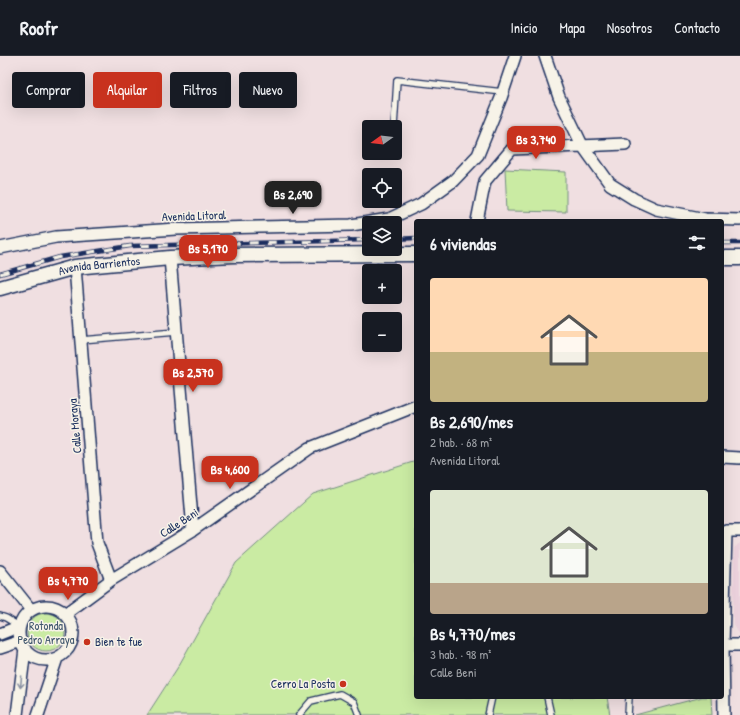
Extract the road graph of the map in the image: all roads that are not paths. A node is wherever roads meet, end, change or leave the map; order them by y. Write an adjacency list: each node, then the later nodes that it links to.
1 (515, 56): 3 (street, Avenida Litoral)
2 (545, 56): 6 (street)
3 (503, 92): 4 (lane); 11 (street, Avenida Litoral)
4 (394, 120)
5 (625, 144): 6 (street)
6 (582, 146): 7 (street); 8 (street)
7 (477, 219)
8 (705, 219)
9 (724, 220): 10 (street)
10 (740, 220)
11 (0, 248)
12 (414, 254): 13 (street, Avenida Barrientos)
13 (170, 258): 16 (street, Avenida Barrientos); 18 (street)
14 (724, 258): 15 (street)
15 (740, 258)
16 (75, 267): 17 (street, Avenida Barrientos); 19 (street, Calle Moraya)
17 (0, 288)
18 (176, 332): 19 (lane); 23 (street)
19 (81, 340): 26 (street, Calle Moraya)
20 (414, 407): 23 (street, Calle Beni)
21 (724, 457): 22 (street)
22 (740, 458)
23 (193, 530): 26 (street, Calle Beni)
24 (740, 531): 27 (street)
25 (0, 571): 28 (street)
26 (111, 580): 29 (street, Calle Beni)
27 (724, 588)
28 (31, 610): 29 (street); 31 (street)
29 (65, 614): 37 (street)
30 (0, 616): 31 (lane)
31 (20, 626): 32 (street); 33 (street)
32 (0, 634)
33 (23, 645): 36 (street); 37 (street); 42 (street, one-way to 42)
34 (724, 645): 35 (street)
35 (740, 645)
36 (0, 648)
37 (57, 658): 43 (street)
38 (492, 699): 46 (lane)
39 (548, 699): 47 (lane)
40 (629, 699): 48 (lane)
41 (724, 699): 49 (street)
42 (17, 715)
43 (38, 715)
44 (299, 715): 45 (lane)
45 (359, 715)
46 (488, 715)
47 (552, 715)
48 (628, 715)
49 (724, 715)

